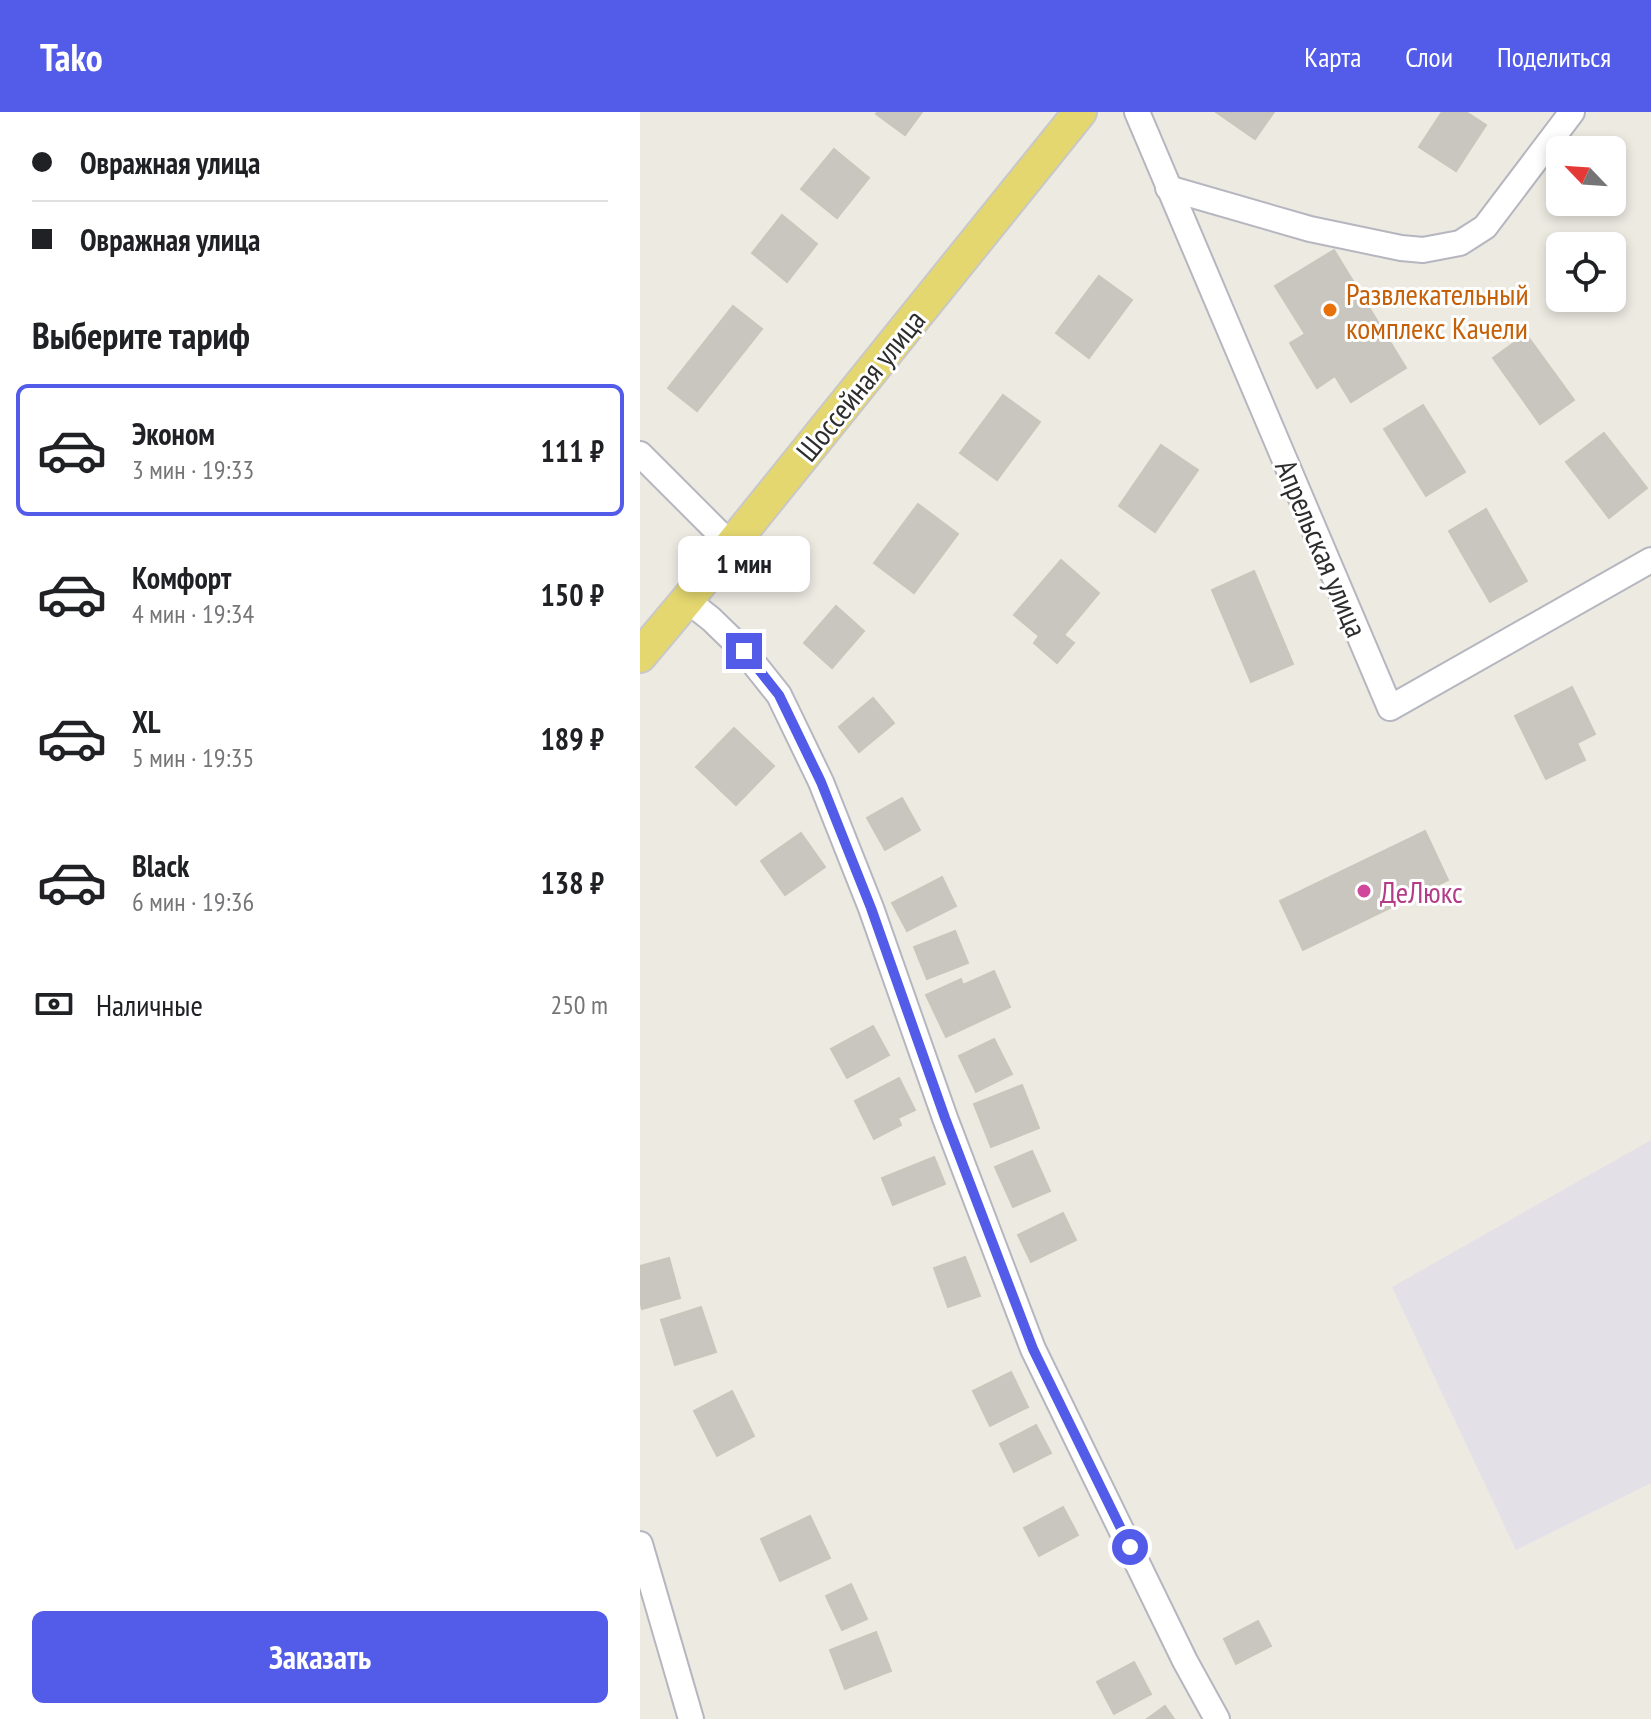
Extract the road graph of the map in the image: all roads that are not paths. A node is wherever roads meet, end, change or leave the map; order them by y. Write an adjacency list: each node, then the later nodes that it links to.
1 (1080, 112): 6 (main road, Шоссейная улица)
2 (1137, 112): 4 (street, Апрельская улица)
3 (1572, 112): 4 (street)
4 (1168, 188): 7 (street, Апрельская улица)
5 (640, 454): 6 (street)
6 (731, 545): 8 (main road, Шоссейная улица)
7 (1651, 560)
8 (687, 600): 9 (main road, Шоссейная улица); 12 (street)
9 (640, 656)
10 (640, 1544): 11 (street)
11 (691, 1719)
12 (1217, 1719)

